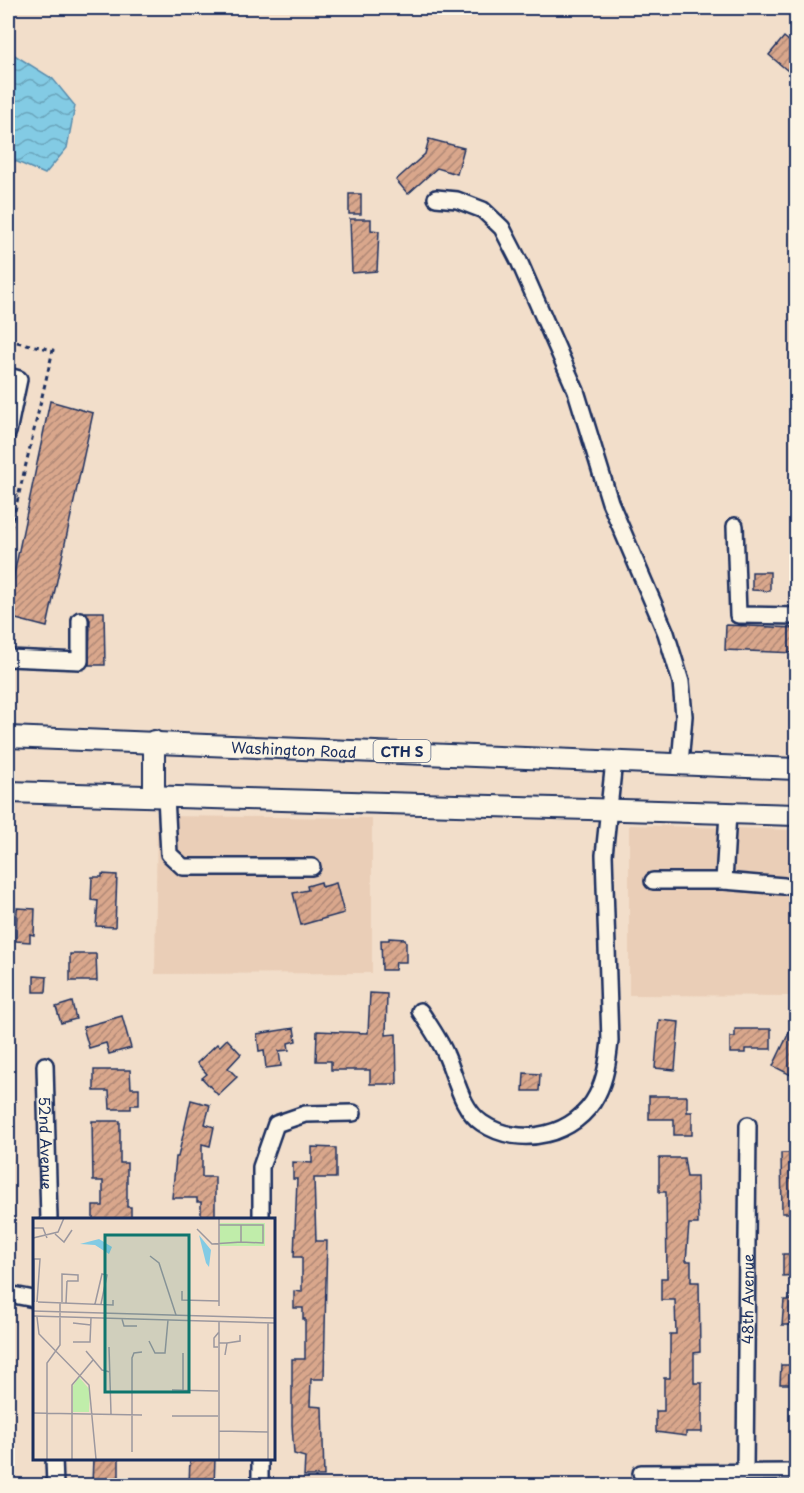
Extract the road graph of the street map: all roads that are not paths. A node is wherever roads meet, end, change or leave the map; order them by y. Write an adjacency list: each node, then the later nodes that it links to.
1 (436, 198): 11 (street)
2 (8, 376): 3 (street)
3 (8, 432)
4 (735, 526): 5 (street)
5 (796, 616)
6 (80, 620): 7 (street)
7 (8, 658)
8 (8, 736): 9 (main road, Washington Road / CTH S)
9 (154, 741): 10 (main road, Washington Road / CTH S); 14 (main road)
10 (614, 761): 11 (main road, Washington Road / CTH S); 15 (street)
11 (680, 764): 12 (main road, Washington Road / CTH S)
12 (796, 769)
13 (8, 792): 14 (main road)
14 (160, 796): 15 (main road); 18 (street)
15 (609, 809): 16 (main road); 22 (street)
16 (728, 813): 17 (main road); 20 (street)
17 (796, 815)
18 (312, 867)
19 (653, 881): 20 (street)
20 (724, 881): 21 (street)
21 (784, 886)
22 (420, 1011)
23 (45, 1065): 26 (street, 52nd Avenue)
24 (353, 1113): 27 (street)
25 (748, 1125): 32 (street, 48th Avenue)
26 (49, 1218)
27 (261, 1218)
28 (8, 1294): 29 (street)
29 (33, 1299)
30 (54, 1460): 35 (street)
31 (260, 1460): 36 (street)
32 (745, 1471): 33 (street); 34 (street)
33 (796, 1472)
34 (641, 1473)
35 (55, 1485)
36 (260, 1485)

